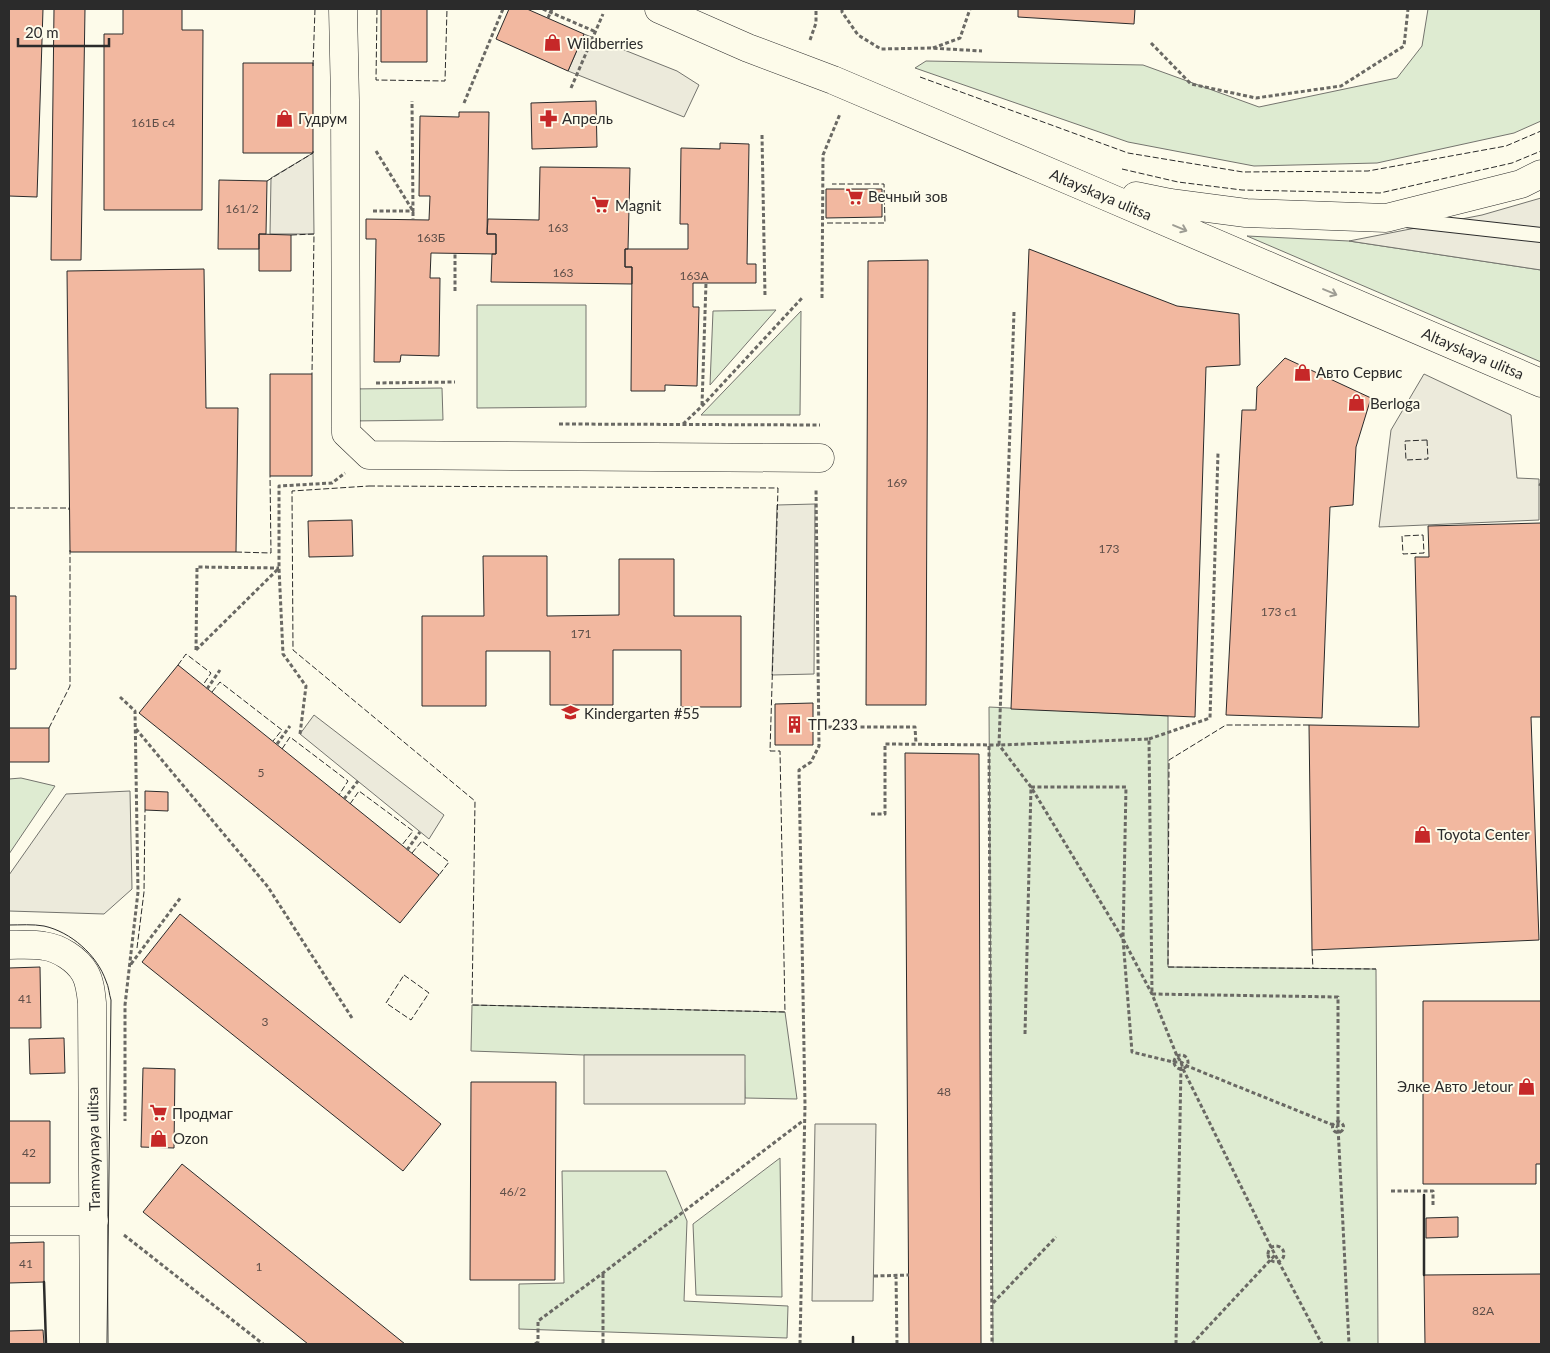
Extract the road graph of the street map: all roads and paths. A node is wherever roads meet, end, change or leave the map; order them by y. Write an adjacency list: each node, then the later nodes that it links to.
1 (343, 9): 25 (street)
2 (502, 9): 19 (path)
3 (543, 9): 9 (path)
4 (659, 9): 24 (street, Altayskaya ulitsa)
5 (816, 9): 13 (path)
6 (842, 9): 15 (path)
7 (970, 9): 15 (path)
8 (1408, 9): 14 (path)
9 (551, 10): 11 (path); 12 (path)
10 (603, 14): 12 (path)
11 (548, 18)
12 (596, 32): 17 (path)
13 (810, 42)
14 (1151, 43)
15 (931, 48): 16 (path)
16 (982, 51)
17 (571, 88)
18 (412, 101): 26 (path)
19 (464, 103)
20 (840, 114): 35 (path)
21 (762, 135): 33 (path)
22 (374, 148): 26 (path)
23 (1541, 174): 27 (street)
24 (1087, 188): 27 (street); 38 (street, Altayskaya ulitsa, one-way to 38)
25 (345, 210): 26 (path); 39 (street)
26 (413, 211): 28 (path)
27 (1386, 218): 29 (lane)
28 (413, 220)
29 (1541, 235)
30 (455, 253): 32 (path)
31 (706, 283): 40 (path)
32 (455, 291)
33 (765, 296)
34 (802, 298): 40 (path)
35 (822, 298)
36 (1014, 312): 59 (path)
37 (455, 382): 39 (path)
38 (1541, 383)
39 (346, 384): 44 (street)
40 (702, 406): 42 (path)
41 (550, 424): 42 (path)
42 (682, 424): 43 (path)
43 (820, 425)
44 (346, 433): 46 (street); 48 (path)
45 (1218, 453): 56 (path)
46 (820, 458)
47 (816, 485): 78 (path)
48 (279, 568): 48 (path); 55 (path)
49 (220, 670): 50 (path)
50 (207, 689)
51 (120, 697): 54 (path)
52 (290, 726): 57 (path)
53 (828, 727): 58 (path)
54 (136, 728): 70 (path); 72 (path)
55 (300, 734)
56 (1148, 739): 59 (path); 71 (path)
57 (277, 744)
58 (916, 744): 60 (path); 64 (path)
59 (999, 745): 60 (path); 62 (path)
60 (989, 746): 98 (path)
61 (358, 781): 63 (path)
62 (1031, 787): 68 (path); 68 (path); 73 (path)
63 (344, 799)
64 (871, 814)
65 (420, 832): 66 (path)
66 (407, 850)
67 (181, 897): 70 (path)
68 (1123, 940): 71 (path); 75 (path)
69 (9, 945): 87 (street, Tramvaynaya ulitsa)
70 (130, 965): 80 (path)
71 (1152, 994): 74 (path); 79 (path)
72 (352, 1018)
73 (1025, 1034)
74 (1177, 1056): 75 (path); 76 (path); 77 (path)
75 (1174, 1062): 76 (path); 77 (path)
76 (1181, 1062): 77 (path)
77 (1183, 1068): 81 (path); 90 (path); 106 (path)
78 (804, 1120): 94 (path); 103 (path)
79 (1338, 1121): 81 (path); 82 (path); 83 (path)
80 (125, 1123)
81 (1332, 1125): 82 (path); 83 (path)
82 (1338, 1127): 83 (path)
83 (1339, 1133): 109 (path)
84 (1391, 1191): 85 (path)
85 (1433, 1206)
86 (9, 1220): 87 (street)
87 (94, 1221): 100 (street, Tramvaynaya ulitsa)
88 (124, 1235): 101 (path)
89 (1056, 1237): 98 (path)
90 (1271, 1248): 91 (path); 92 (path); 93 (path)
91 (1275, 1255): 92 (path); 93 (path)
92 (1270, 1260): 93 (path); 107 (path)
93 (1279, 1261): 108 (path)
94 (603, 1273): 99 (path); 102 (path)
95 (896, 1275): 96 (path); 97 (path); 104 (path)
96 (908, 1275)
97 (874, 1276)
98 (992, 1304): 105 (path)
99 (603, 1343)
100 (94, 1344)
101 (263, 1344)
102 (535, 1344)
103 (800, 1344)
104 (897, 1344)
105 (992, 1344)
106 (1176, 1344)
107 (1192, 1344)
108 (1322, 1344)
109 (1349, 1344)

